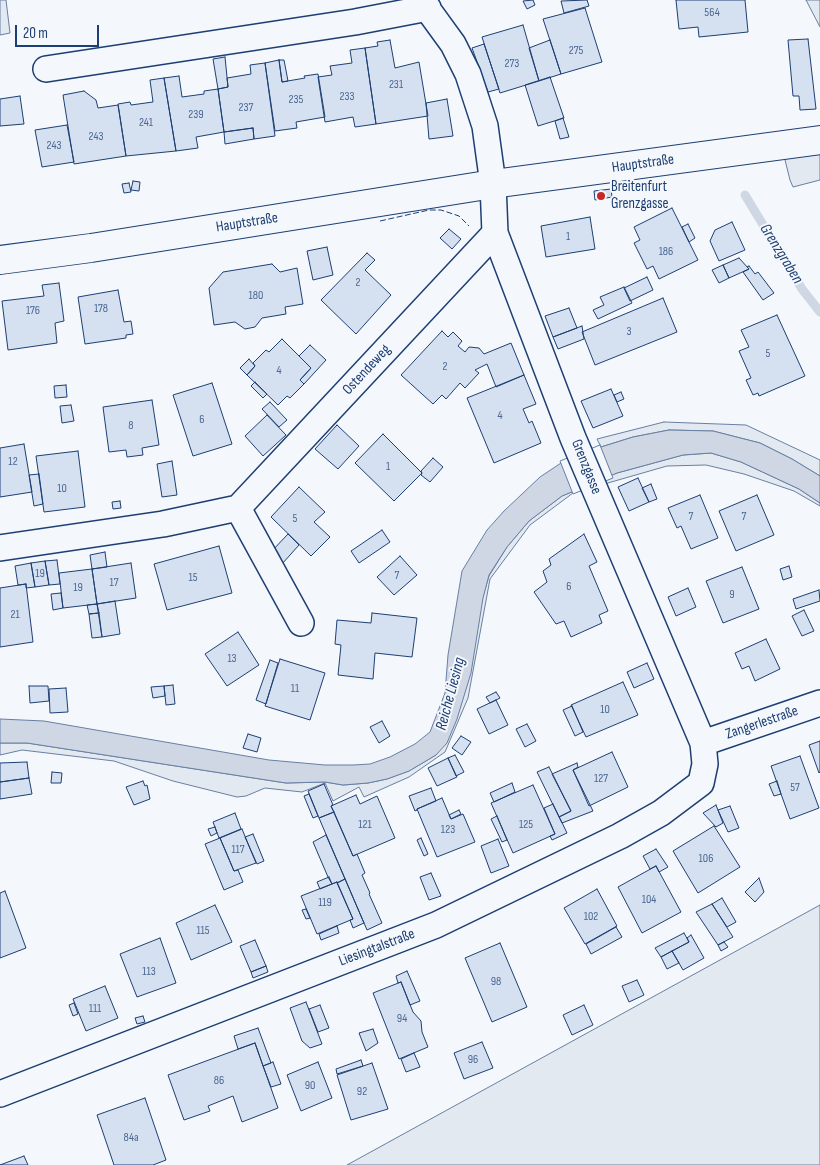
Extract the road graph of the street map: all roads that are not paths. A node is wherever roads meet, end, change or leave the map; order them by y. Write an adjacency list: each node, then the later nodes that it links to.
1 (424, 4): 2 (street); 4 (street)
2 (46, 69)
3 (820, 140): 4 (main road, Hauptstraße)
4 (493, 184): 5 (street, Grenzgasse); 6 (main road, Hauptstraße)
5 (495, 233): 7 (street, Ostendeweg); 11 (street, Grenzgasse)
6 (0, 260)
7 (238, 508): 8 (street); 9 (street)
8 (0, 548)
9 (301, 623)
10 (820, 703): 11 (street, Zangerlestraße)
11 (703, 743): 12 (street, Liesingtalstraße)
12 (0, 1094)

